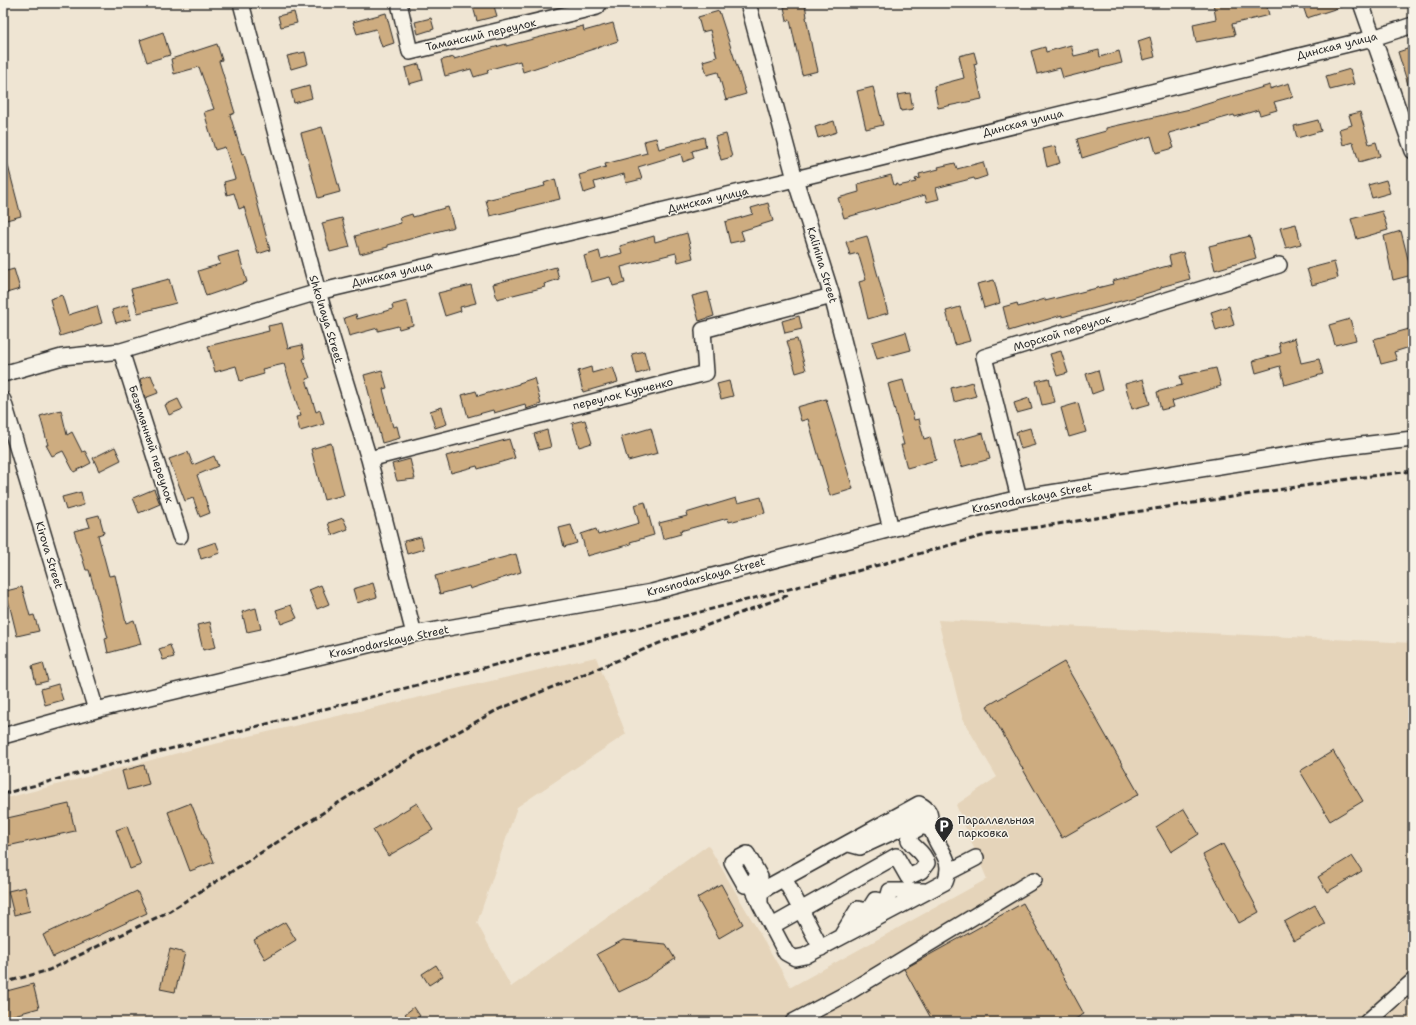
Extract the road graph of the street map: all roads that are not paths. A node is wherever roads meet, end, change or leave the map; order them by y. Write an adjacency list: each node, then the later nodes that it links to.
1 (241, 3): 11 (street, Shkolnaya Street)
2 (399, 3): 3 (street, Таманский переулок)
3 (596, 3)
4 (748, 3): 9 (street, Kalinina Street)
5 (1361, 3): 7 (street)
6 (1413, 25): 7 (street, Динская улица)
7 (1373, 38): 8 (street); 9 (street, Динская улица)
8 (1413, 151)
9 (795, 179): 11 (street, Динская улица); 12 (street, Kalinina Street)
10 (1280, 266): 18 (street, Морской переулок)
11 (318, 292): 13 (street, Динская улица); 17 (street, Shkolnaya Street)
12 (832, 296): 17 (street, переулок Курченко); 19 (street, Kalinina Street)
13 (121, 351): 14 (street, Динская улица); 20 (street, Безымянный переулок)
14 (3, 374)
15 (3, 402): 22 (street, Kirova Street)
16 (1413, 439): 18 (street, Krasnodarskaya Street)
17 (369, 459): 21 (street, Shkolnaya Street)
18 (1019, 498): 19 (street, Krasnodarskaya Street)
19 (891, 529): 21 (street, Krasnodarskaya Street)
20 (180, 536)
21 (414, 634): 22 (street, Krasnodarskaya Street)
22 (96, 710): 23 (street, Krasnodarskaya Street)
23 (3, 736)
24 (931, 823): 25 (street); 25 (street); 27 (street); 30 (street)
25 (846, 844): 28 (street)
26 (976, 858): 27 (street)
27 (949, 872): 32 (street)
28 (784, 878): 30 (street); 31 (street)
29 (1034, 880): 34 (street)
30 (801, 910): 31 (street); 32 (street)
31 (772, 926): 32 (street)
32 (821, 948)
33 (1413, 981): 35 (street)
34 (793, 1022)
35 (1367, 1022)

